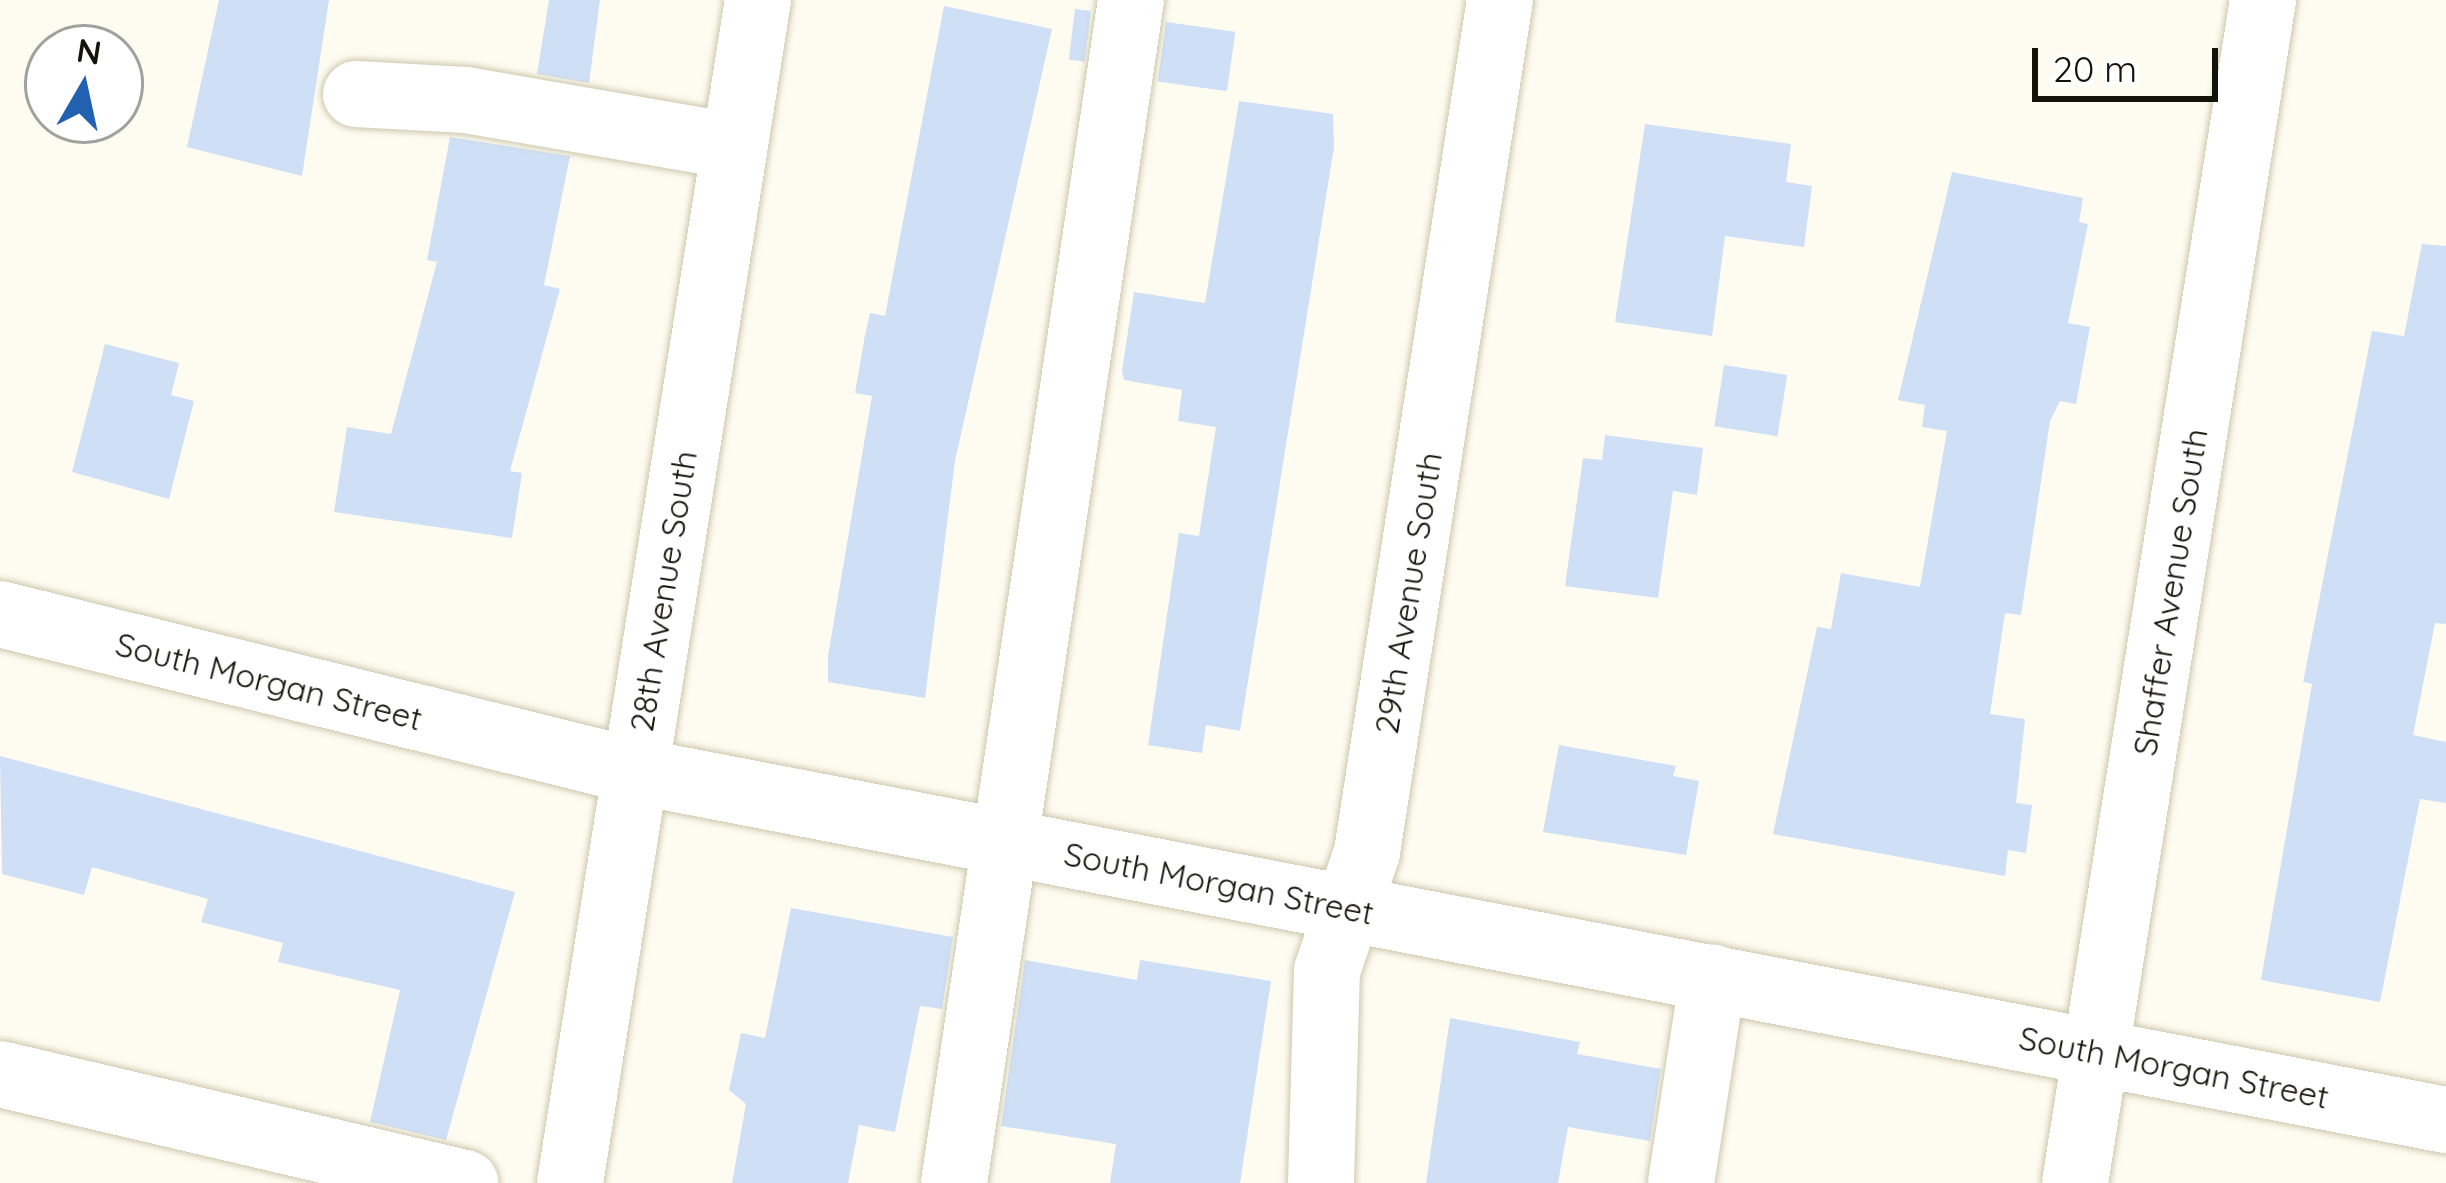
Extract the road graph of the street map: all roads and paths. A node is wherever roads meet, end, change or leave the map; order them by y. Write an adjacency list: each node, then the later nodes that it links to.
1 (758, 0): 6 (street, 28th Avenue South)
2 (1131, 0): 9 (street)
3 (1500, 0): 10 (street, 29th Avenue South)
4 (2263, 0): 12 (street, Shaffer Avenue South)
5 (356, 94): 6 (street)
6 (732, 146): 8 (street, 28th Avenue South)
7 (0, 614): 8 (street, South Morgan Street)
8 (635, 771): 9 (street, South Morgan Street); 16 (street, 28th Avenue South)
9 (1004, 842): 10 (street, South Morgan Street); 17 (street)
10 (1349, 908): 11 (street, South Morgan Street); 18 (street, 29th Avenue South)
11 (1713, 976): 12 (street, South Morgan Street); 19 (street)
12 (2096, 1053): 14 (street, South Morgan Street); 20 (street, Shaffer Avenue South)
13 (0, 1074): 15 (street)
14 (2446, 1120)
15 (465, 1183)
16 (570, 1183)
17 (954, 1183)
18 (1321, 1183)
19 (1681, 1183)
20 (2075, 1183)

